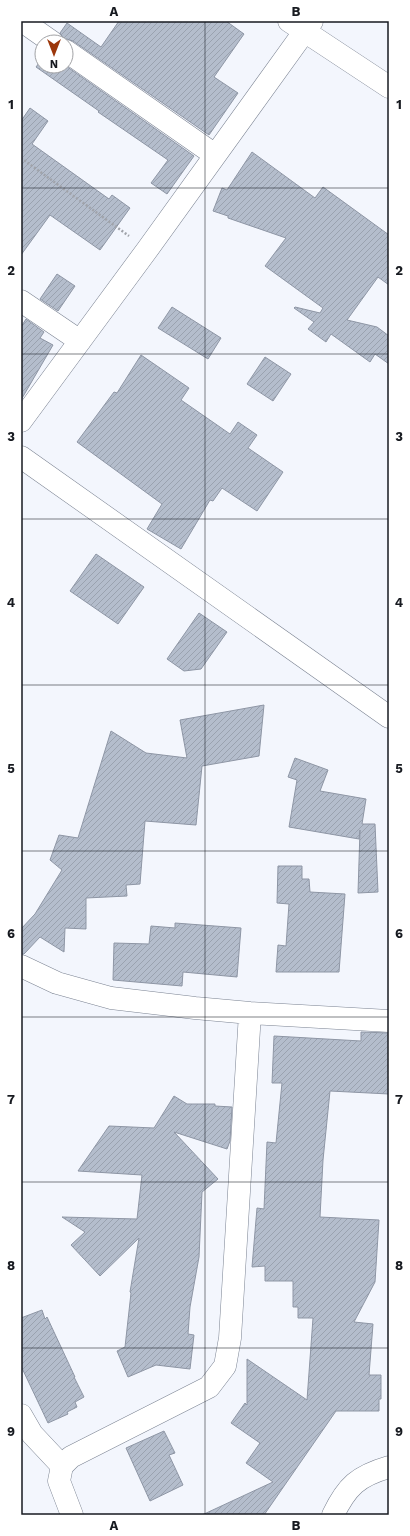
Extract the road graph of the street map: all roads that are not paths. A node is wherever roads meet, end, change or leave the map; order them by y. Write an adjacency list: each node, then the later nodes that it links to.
1 (22, 21): 3 (street)
2 (302, 24): 5 (street); 6 (street)
3 (41, 34)
4 (74, 57): 6 (street)
5 (389, 87)
6 (215, 155): 8 (street)
7 (21, 301): 8 (street)
8 (80, 341): 9 (street)
9 (21, 421)
10 (21, 457): 11 (street)
11 (389, 717)
12 (21, 966): 13 (street)
13 (250, 1013): 14 (street); 16 (street)
14 (389, 1020)
15 (21, 1415): 16 (street)
16 (62, 1466): 18 (street)
17 (389, 1467): 19 (street)
18 (72, 1515)
19 (333, 1515)

